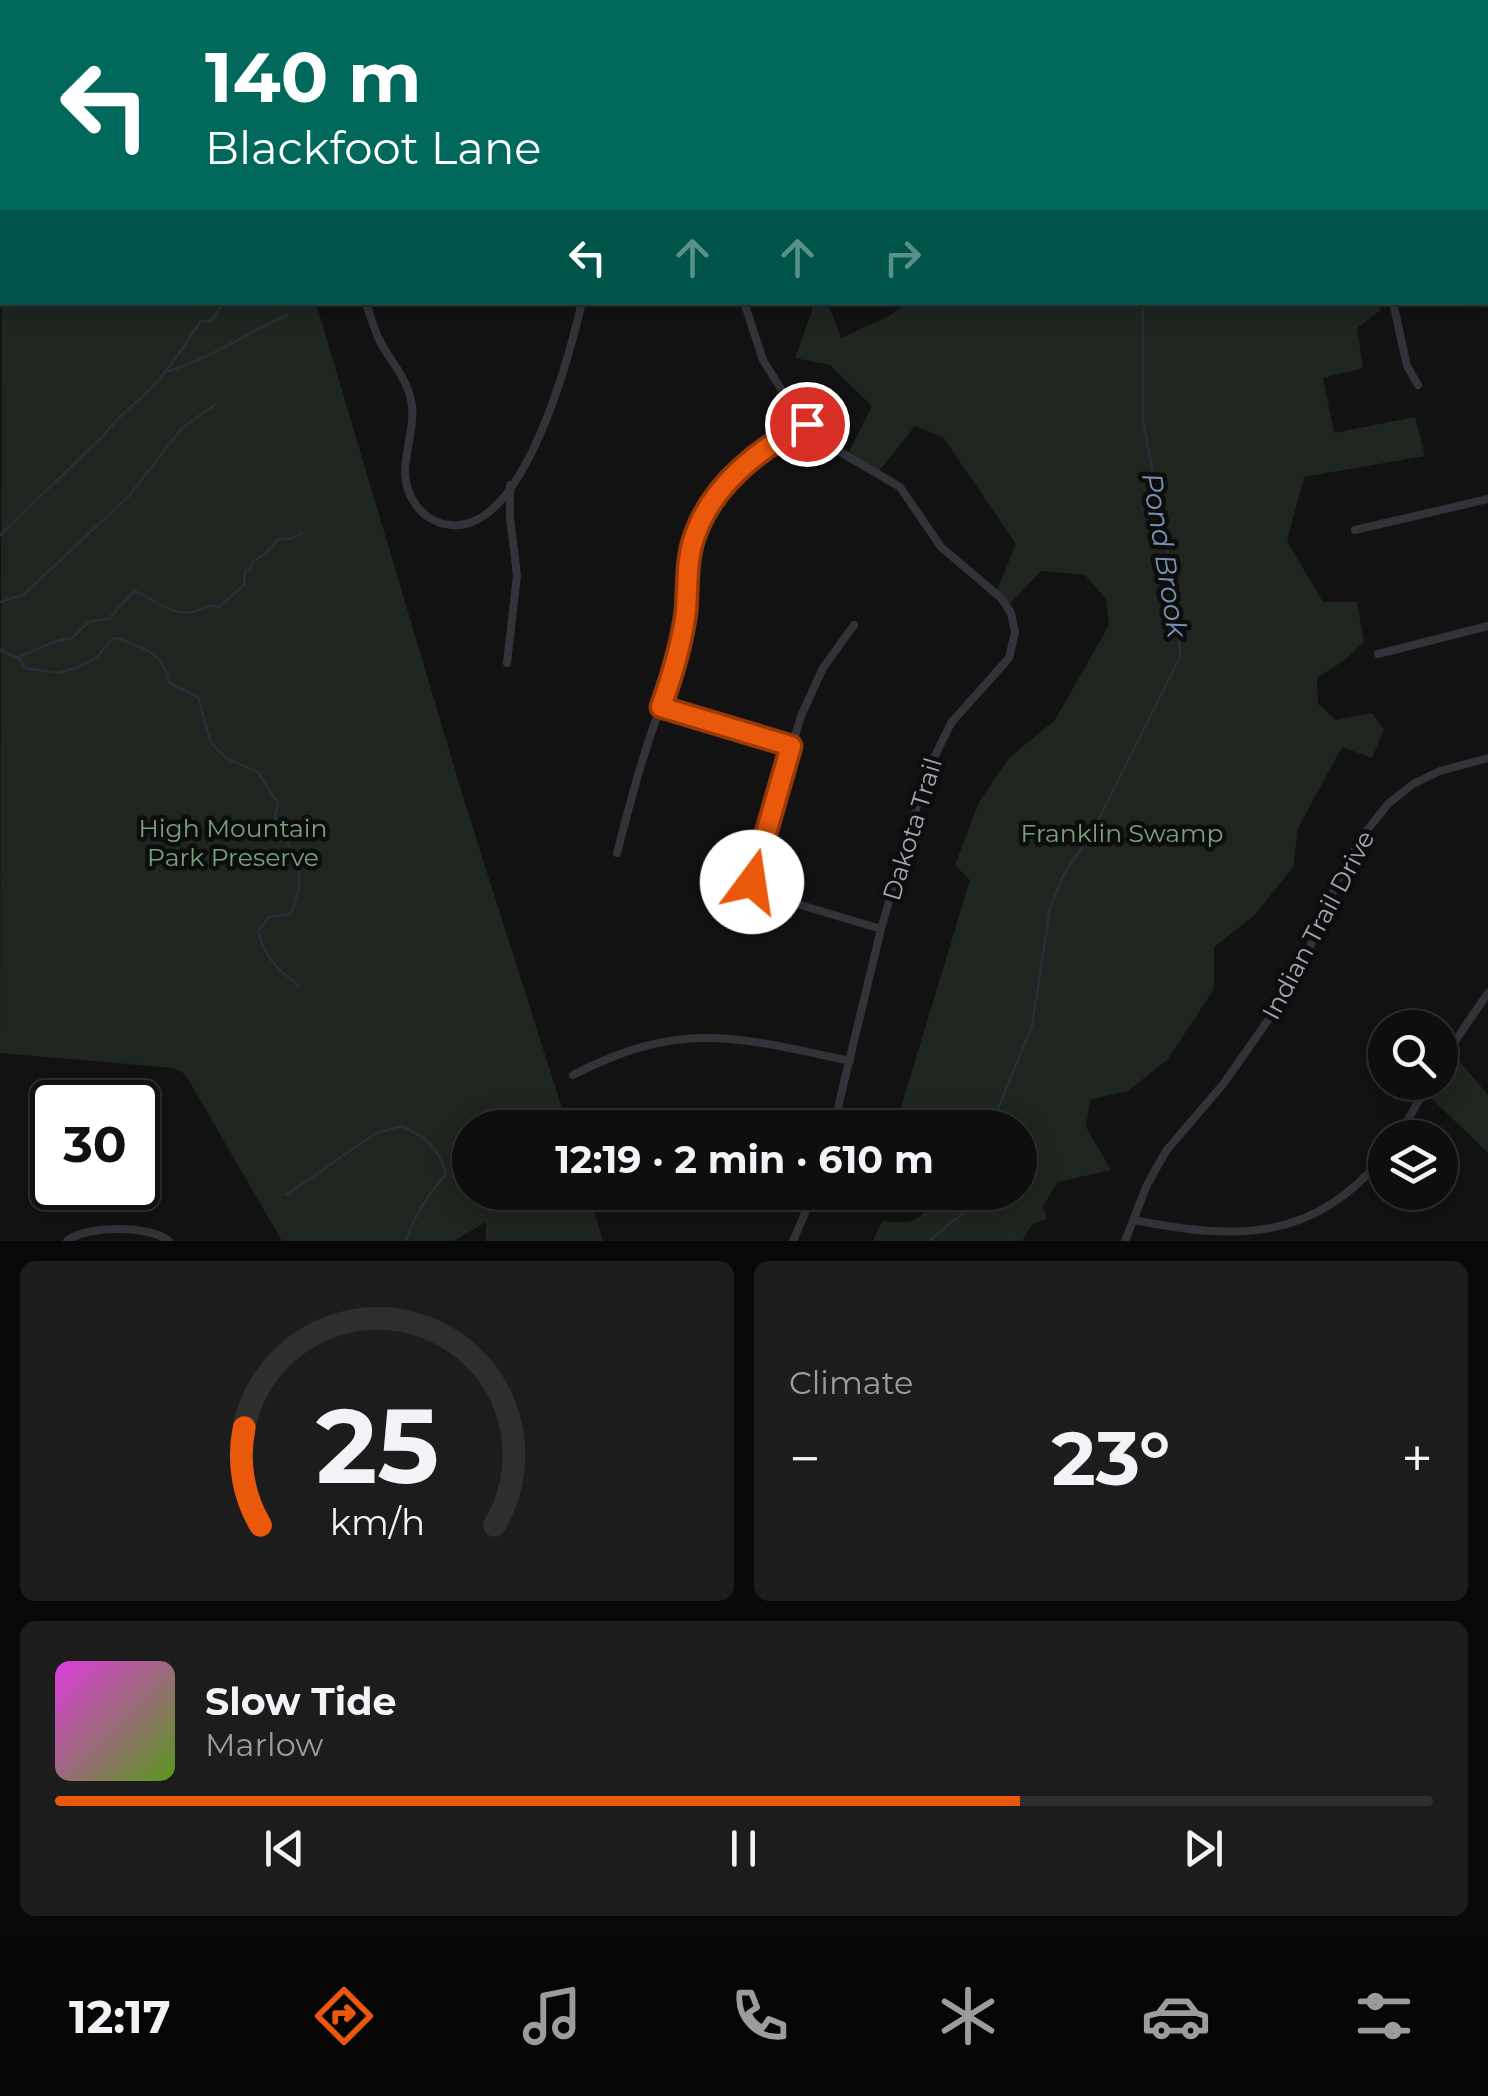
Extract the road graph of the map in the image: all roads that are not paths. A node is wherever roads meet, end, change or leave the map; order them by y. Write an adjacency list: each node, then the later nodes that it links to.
1 (367, 305): 7 (street)
2 (581, 305): 7 (street)
3 (745, 305): 6 (street, Dakota Trail)
4 (1394, 305): 5 (street)
5 (1418, 384)
6 (807, 424): 14 (street); 18 (street, Dakota Trail)
7 (510, 485): 13 (street)
8 (1488, 499): 9 (street)
9 (1355, 530)
10 (854, 625): 15 (street)
11 (1488, 626): 12 (street)
12 (1378, 654)
13 (507, 663)
14 (661, 707): 15 (street); 17 (street)
15 (791, 746): 18 (street)
16 (1488, 758): 26 (street, Indian Trail Drive)
17 (617, 853)
18 (881, 929): 21 (street, Dakota Trail)
19 (1488, 993): 20 (street)
20 (1458, 1036)
21 (850, 1061): 22 (street); 23 (street, Dakota Trail)
22 (573, 1075)
23 (838, 1110)
24 (1368, 1173): 26 (street)
25 (806, 1210): 29 (street)
26 (1134, 1220): 30 (street, Indian Trail Drive)
27 (67, 1241): 28 (street)
28 (169, 1241)
29 (793, 1241)
30 (1125, 1241)

